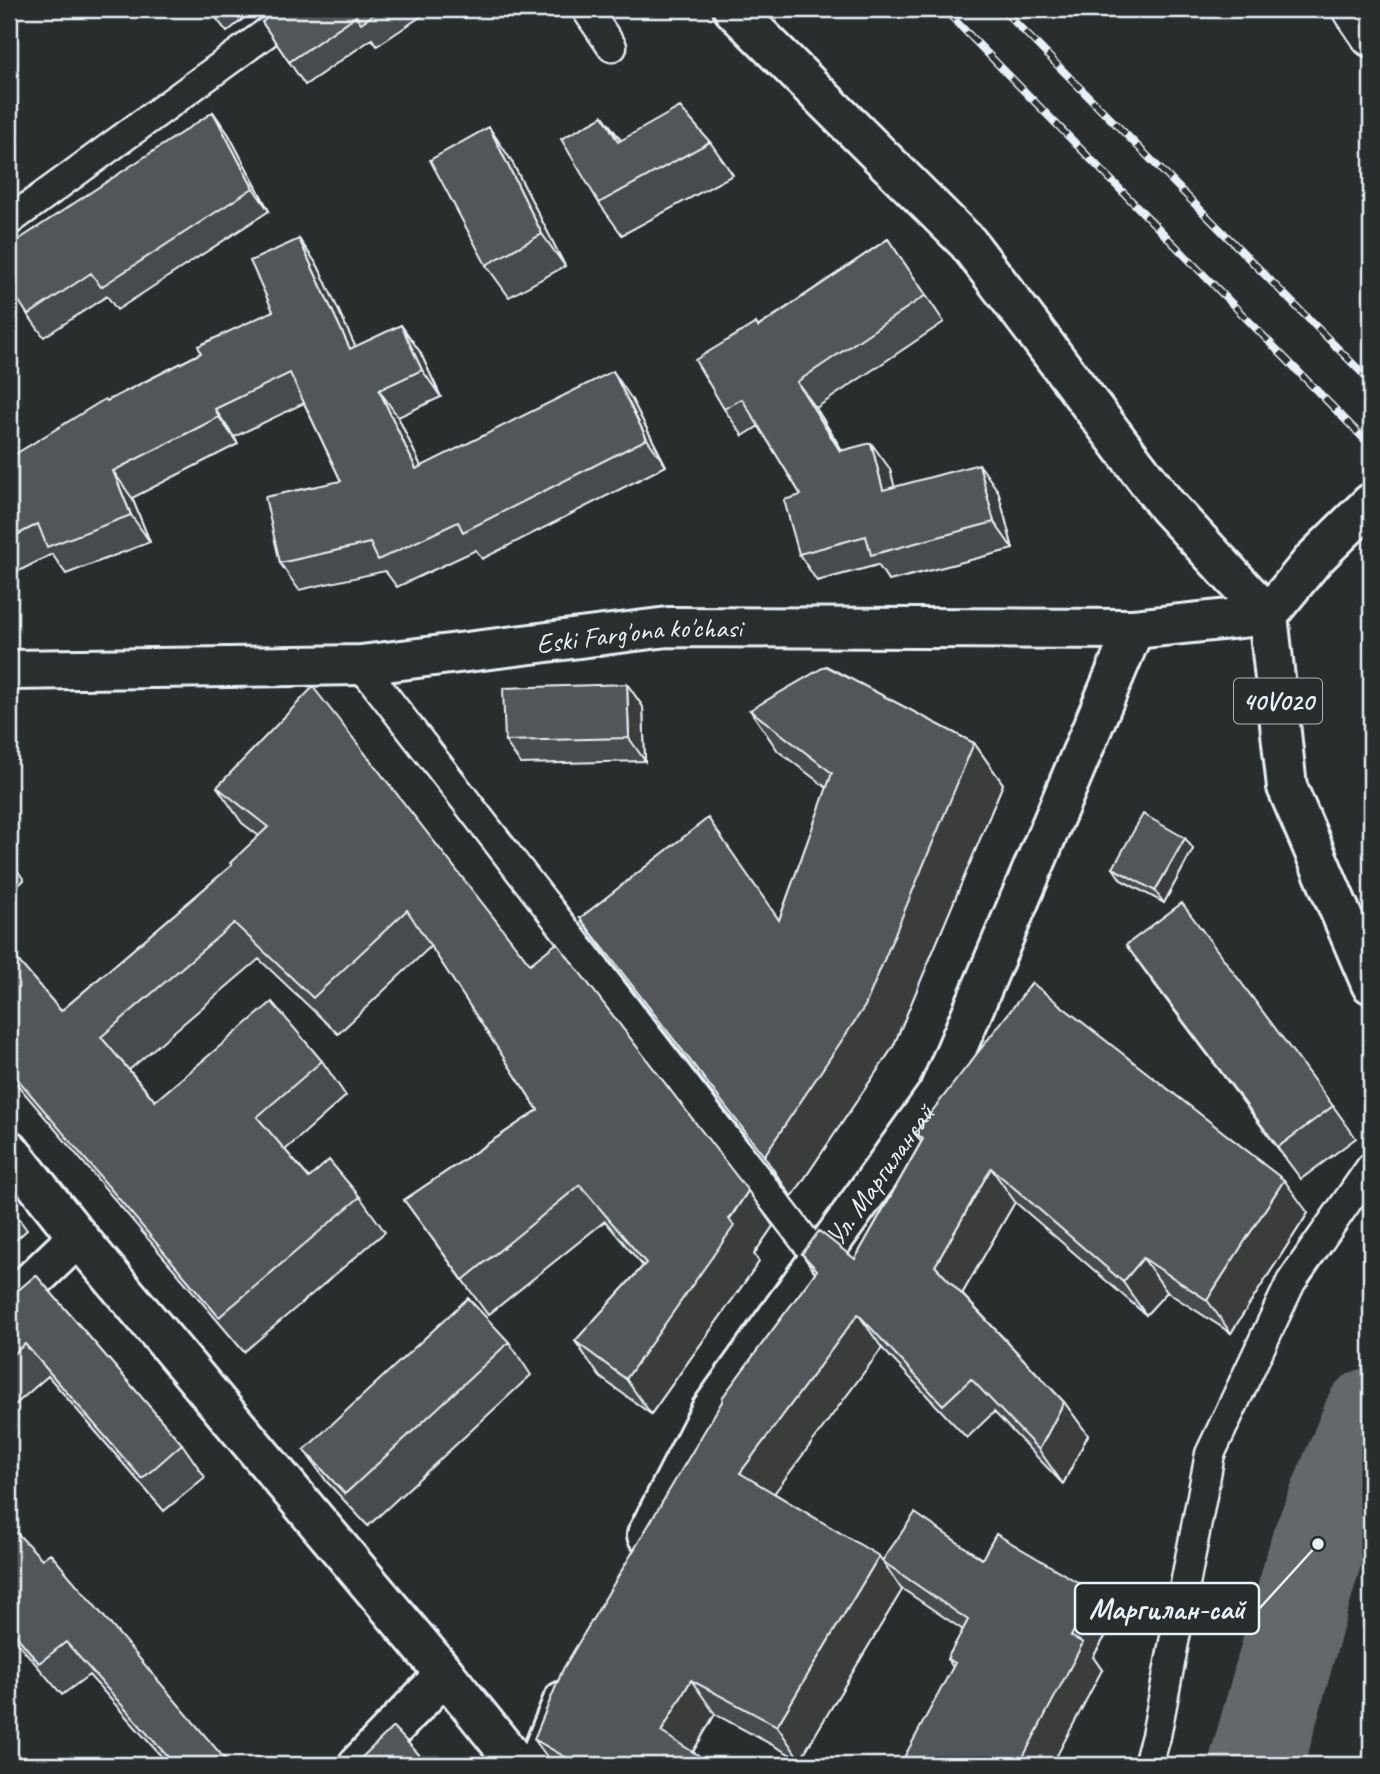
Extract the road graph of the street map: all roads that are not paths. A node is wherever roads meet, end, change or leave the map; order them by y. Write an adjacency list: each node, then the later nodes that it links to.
1 (299, 9): 7 (lane)
2 (586, 9): 6 (lane)
3 (733, 9): 9 (street)
4 (1352, 9): 5 (street)
5 (1371, 37)
6 (612, 47)
7 (11, 214)
8 (1371, 503): 9 (street)
9 (1268, 615): 10 (street, Eski Farg'ona ko'chasi); 13 (street, 40V020)
10 (1133, 629): 11 (street, Eski Farg'ona ko'chasi); 17 (street, Ул. Маргилансай)
11 (361, 665): 12 (street, Eski Farg'ona ko'chasi); 17 (lane)
12 (9, 670)
13 (1371, 984)
14 (9, 1150): 16 (street)
15 (1371, 1167): 25 (lane)
16 (78, 1237): 18 (street); 21 (street)
17 (819, 1259): 19 (street, Ул. Маргилансай)
18 (9, 1303)
19 (630, 1567)
20 (580, 1664): 24 (street)
21 (445, 1674): 22 (street); 23 (street)
22 (358, 1765)
23 (518, 1765)
24 (537, 1765)
25 (1148, 1765)

